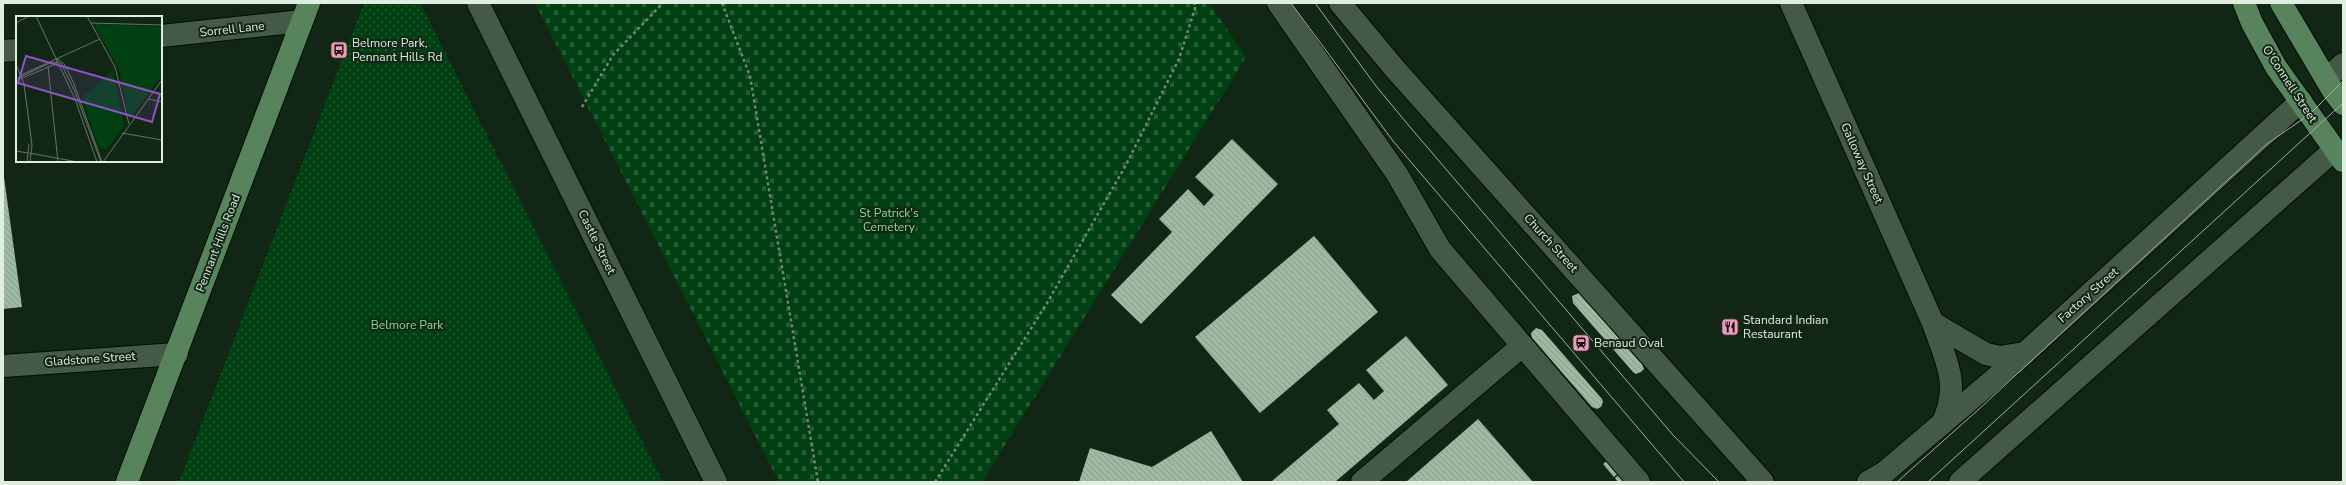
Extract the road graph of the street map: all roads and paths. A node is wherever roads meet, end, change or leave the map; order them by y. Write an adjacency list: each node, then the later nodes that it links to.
1 (478, 3): 27 (street, Castle Street)
2 (663, 3): 18 (path)
3 (722, 3): 28 (path)
4 (1194, 3): 29 (path)
5 (1278, 3): 21 (street)
6 (1340, 3): 32 (street, Church Street)
7 (1791, 3): 20 (street, Galloway Street)
8 (2244, 3): 16 (main road, O'Connell Street)
9 (2281, 3): 15 (main road)
10 (306, 12): 11 (street, Sorrell Lane); 23 (main road, Pennant Hills Road)
11 (162, 36)
12 (16, 50): 13 (street)
13 (3, 51)
14 (2343, 64): 15 (street)
15 (2326, 79): 17 (main road)
16 (2302, 102): 19 (main road, O'Connell Street); 22 (street, Factory Street)
17 (2343, 104)
18 (582, 107)
19 (2338, 155): 34 (street)
20 (1933, 323): 22 (street); 25 (street, Galloway Street)
21 (1522, 346): 30 (street); 31 (street)
22 (2025, 353): 25 (street, Factory Street)
23 (176, 354): 24 (street, Gladstone Street); 26 (main road, Pennant Hills Road)
24 (3, 366)
25 (1942, 425): 33 (street, Factory Street)
26 (127, 482)
27 (716, 482)
28 (818, 482)
29 (935, 482)
30 (1362, 482)
31 (1639, 482)
32 (1763, 482)
33 (1868, 482)
34 (1960, 482)

